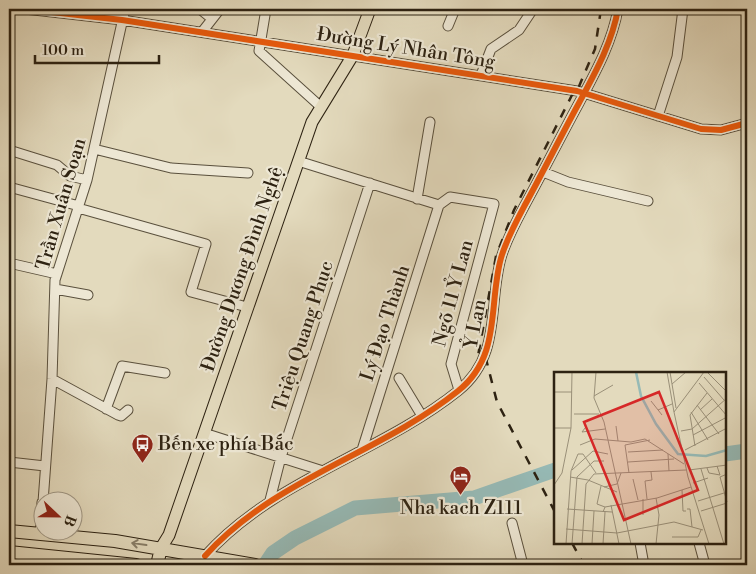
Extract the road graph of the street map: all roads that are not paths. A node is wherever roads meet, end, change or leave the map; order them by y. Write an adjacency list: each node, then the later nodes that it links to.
1 (25, 9): 12 (street, Đường Lý Nhân Tông)
2 (125, 9): 12 (street, Trần Xuân Soạn)
3 (200, 9): 11 (street)
4 (220, 9): 11 (street)
5 (266, 9): 15 (street)
6 (370, 9): 16 (main road, Đường Dương Đình Nghệ)
7 (456, 9): 13 (street)
8 (533, 9): 17 (street)
9 (618, 9): 18 (street, Ỷ Lan)
10 (683, 9): 20 (street)
11 (211, 18): 14 (street)
12 (122, 20): 14 (street, Đường Lý Nhân Tông); 23 (street, Trần Xuân Soạn)
13 (448, 26)
14 (202, 32): 15 (street, Đường Lý Nhân Tông)
15 (260, 40): 16 (street, Đường Lý Nhân Tông); 19 (street)
16 (353, 55): 17 (street, Đường Lý Nhân Tông); 19 (main road, Đường Dương Đình Nghệ)
17 (481, 76): 18 (street, Đường Lý Nhân Tông)
18 (585, 93): 20 (street, Đường Lý Nhân Tông); 26 (street, Ỷ Lan)
19 (320, 107): 25 (main road, Đường Dương Đình Nghệ)
20 (658, 116): 22 (street, Đường Lý Nhân Tông)
21 (430, 122): 31 (street)
22 (747, 123)
23 (94, 149): 27 (street); 28 (street, Trần Xuân Soạn)
24 (9, 150): 28 (street)
25 (298, 161): 29 (street); 39 (main road, Đường Dương Đình Nghệ)
26 (543, 172): 32 (street); 43 (street, Ỷ Lan)
27 (248, 173)
28 (87, 180): 34 (street, Trần Xuân Soạn)
29 (370, 183): 31 (street); 49 (street, Triệu Quang Phục)
30 (9, 187): 34 (street)
31 (417, 198): 33 (street)
32 (648, 201)
33 (439, 206): 43 (street, Ngõ 11 Ỷ Lan); 48 (street, Lý Đạo Thành)
34 (79, 207): 36 (street, Trần Xuân Soạn); 39 (street)
35 (9, 263): 36 (street)
36 (57, 274): 37 (street, Trần Xuân Soạn)
37 (55, 289): 38 (street); 42 (street, Trần Xuân Soạn)
38 (88, 295)
39 (247, 307): 47 (main road, Đường Dương Đình Nghệ)
40 (165, 372): 44 (street)
41 (399, 378): 46 (street)
42 (52, 379): 44 (street); 51 (street, Trần Xuân Soạn)
43 (459, 390): 46 (street, Ỷ Lan)
44 (106, 409): 45 (street)
45 (128, 410)
46 (422, 416): 48 (street, Ỷ Lan)
47 (204, 432): 49 (street); 61 (main road, Đường Dương Đình Nghệ)
48 (362, 450): 52 (street, Ỷ Lan)
49 (281, 457): 52 (street); 54 (street, Triệu Quang Phục)
50 (9, 462): 51 (street)
51 (45, 466): 53 (street, Trần Xuân Soạn)
52 (323, 471): 54 (street, Ỷ Lan)
53 (43, 492)
54 (270, 500): 63 (street, Ỷ Lan)
55 (512, 523): 68 (street)
56 (9, 531): 57 (highway)
57 (32, 533)
58 (82, 539): 61 (highway, one-way to 58)
59 (640, 544): 69 (street)
60 (699, 544): 70 (street)
61 (162, 548): 63 (highway); 66 (highway)
62 (9, 552): 64 (highway)
63 (205, 556): 67 (highway)
64 (57, 561): 65 (highway)
65 (136, 565)
66 (157, 565)
67 (255, 565)
68 (523, 565)
69 (644, 565)
70 (705, 565)

